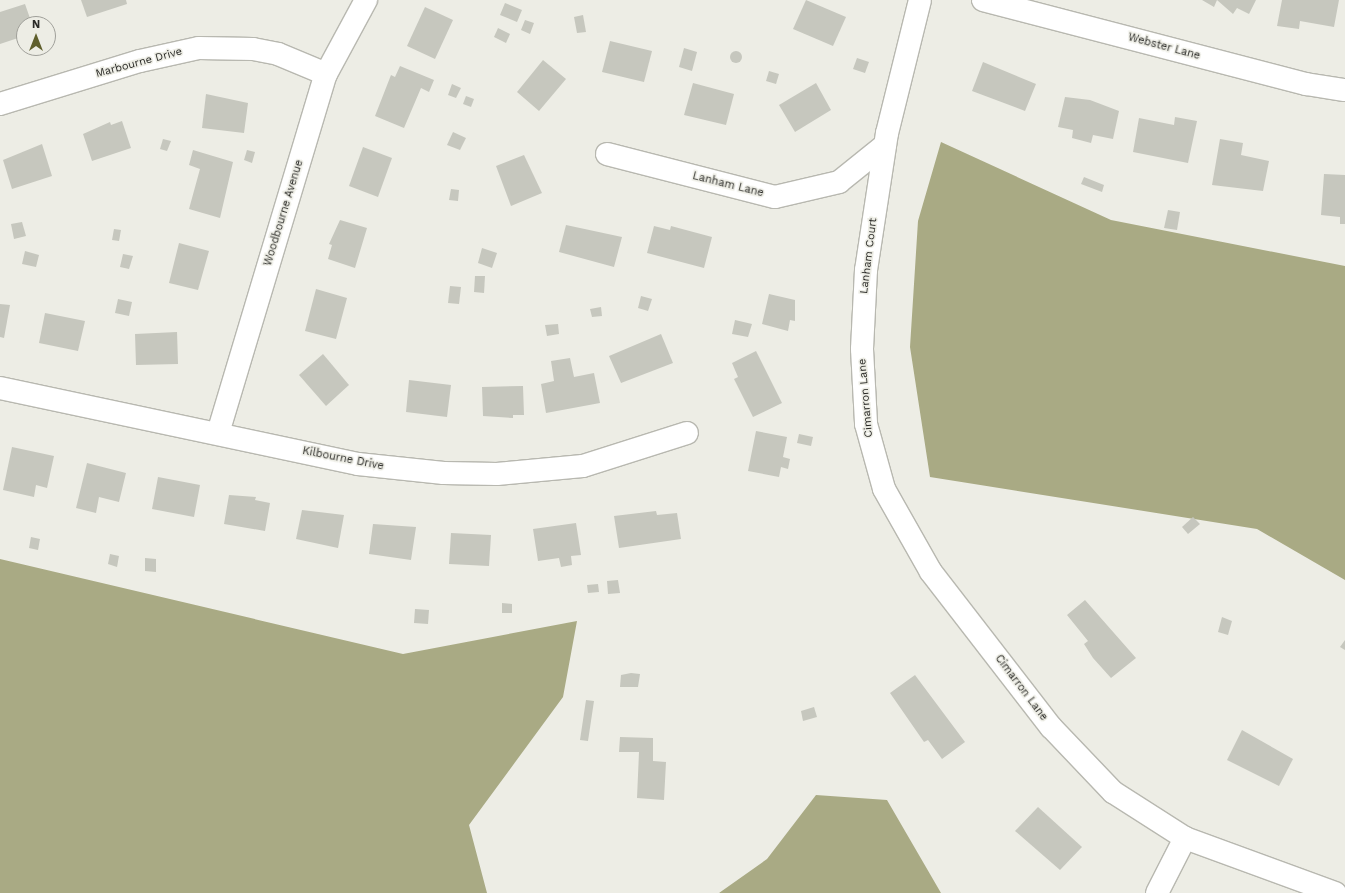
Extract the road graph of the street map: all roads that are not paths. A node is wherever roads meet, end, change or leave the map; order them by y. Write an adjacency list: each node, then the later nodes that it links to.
1 (366, 0): 4 (street, Woodbourne Avenue)
2 (920, 0): 8 (street)
3 (983, 0): 5 (street, Webster Lane)
4 (326, 74): 6 (street, Marbourne Drive); 11 (street, Woodbourne Avenue)
5 (1345, 90)
6 (0, 104)
7 (607, 154): 8 (street, Lanham Lane)
8 (884, 154): 9 (street, Lanham Court)
9 (862, 349): 13 (street, Cimarron Lane)
10 (0, 388): 11 (street, Kilbourne Drive)
11 (218, 433): 12 (street, Kilbourne Drive)
12 (687, 433)
13 (1185, 838): 14 (street); 15 (street, Cimarron Lane)
14 (1157, 893)
15 (1335, 893)

